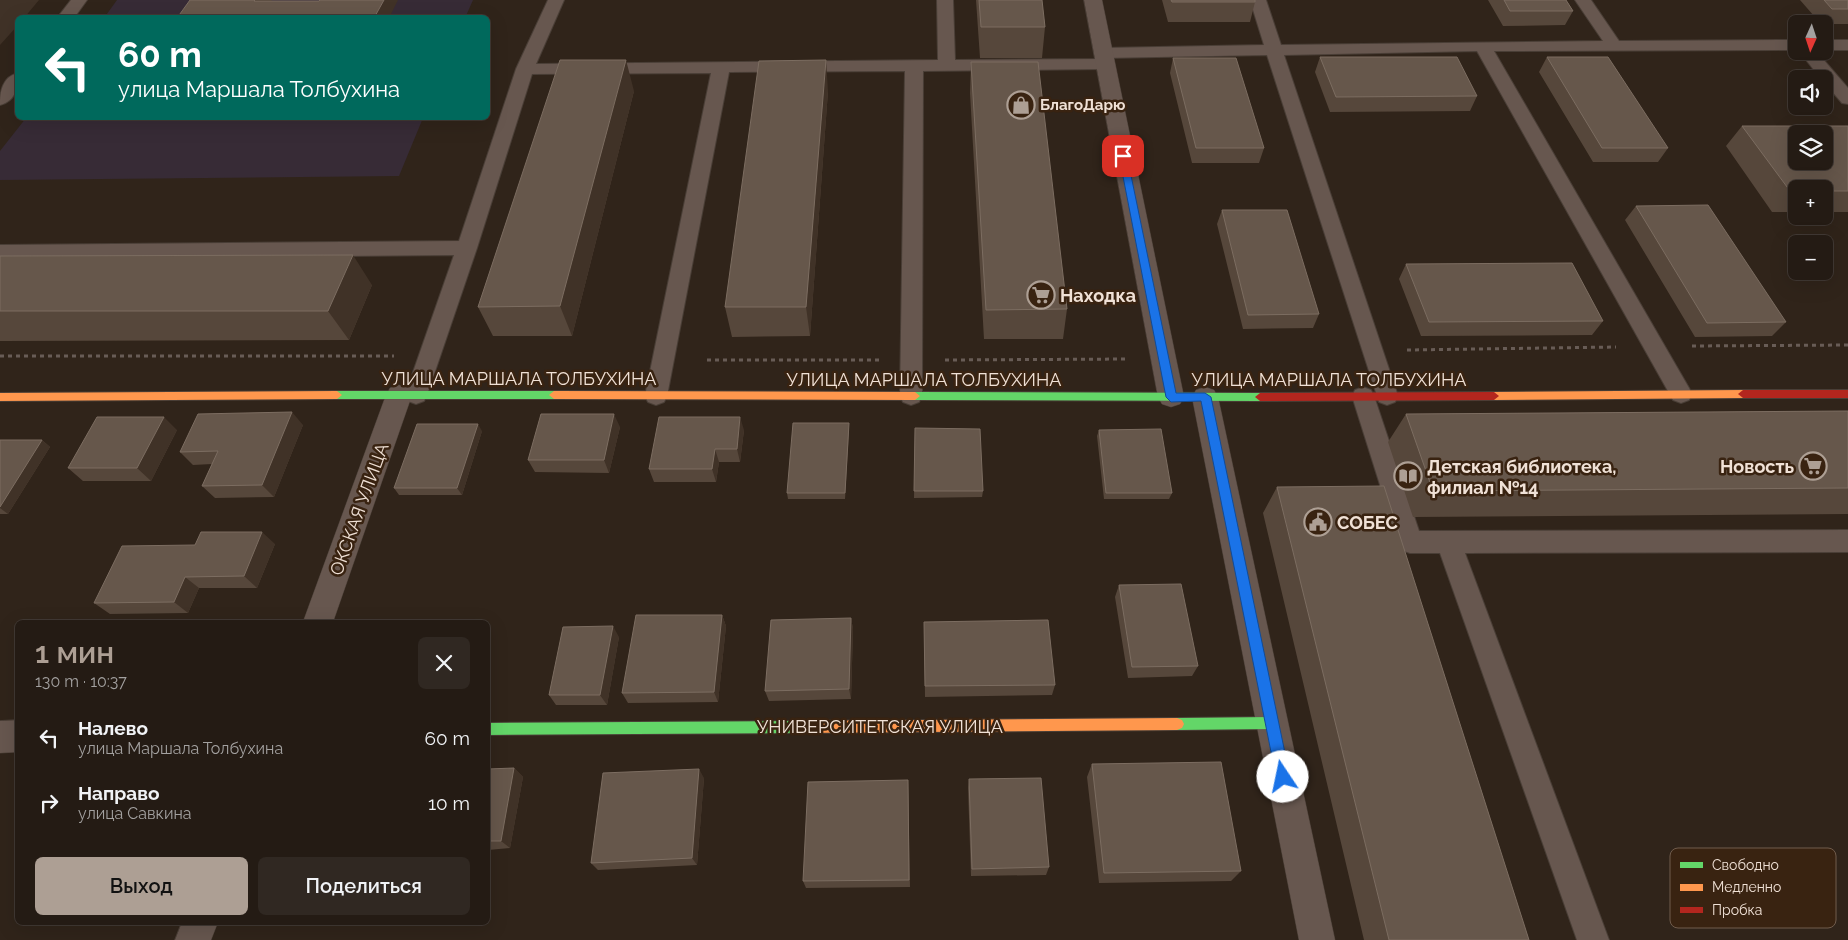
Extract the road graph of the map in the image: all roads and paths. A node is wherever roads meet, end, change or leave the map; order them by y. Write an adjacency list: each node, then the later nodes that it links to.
1 (79, 0): 7 (lane)
2 (556, 0): 19 (lane)
3 (945, 0): 17 (lane)
4 (1093, 0): 14 (street)
5 (1258, 0): 13 (lane)
6 (1583, 0): 8 (lane)
7 (67, 15)
8 (1614, 45): 9 (lane); 12 (lane)
9 (1788, 45)
10 (1833, 45): 11 (lane)
11 (1848, 45)
12 (1483, 46): 13 (lane); 26 (lane)
13 (1274, 50): 14 (lane); 27 (lane)
14 (1104, 58): 17 (lane); 30 (street)
15 (1815, 60): 21 (lane)
16 (914, 65): 17 (lane); 18 (lane); 32 (lane)
17 (947, 65)
18 (721, 67): 19 (lane); 31 (lane)
19 (525, 68): 23 (lane)
20 (15, 82): 22 (lane)
21 (1848, 99)
22 (0, 100)
23 (467, 248): 24 (lane); 29 (lane)
24 (0, 252)
25 (1848, 345): 26 (path)
26 (1654, 347): 27 (path); 33 (lane)
27 (1372, 350): 38 (lane)
28 (0, 356): 29 (path)
29 (429, 356): 35 (lane)
30 (1164, 359): 32 (path); 39 (street)
31 (663, 360): 32 (path); 36 (lane)
32 (912, 360): 37 (lane)
33 (1681, 394): 34 (street, УЛИЦА МАРШАЛА ТОЛБУХИНА); 38 (street, УЛИЦА МАРШАЛА ТОЛБУХИНА)
34 (1848, 394)
35 (408, 395): 36 (street, УЛИЦА МАРШАЛА ТОЛБУХИНА); 41 (street, УЛИЦА МАРШАЛА ТОЛБУХИНА); 44 (street, ОКСКАЯ УЛИЦА)
36 (656, 396): 37 (street, УЛИЦА МАРШАЛА ТОЛБУХИНА)
37 (911, 396): 39 (street, УЛИЦА МАРШАЛА ТОЛБУХИНА)
38 (1375, 396): 40 (street, УЛИЦА МАРШАЛА ТОЛБУХИНА); 43 (lane)
39 (1171, 397): 40 (street, УЛИЦА МАРШАЛА ТОЛБУХИНА)
40 (1205, 397): 45 (street)
41 (0, 398)
42 (1848, 541): 43 (lane)
43 (1449, 542): 52 (lane)
44 (319, 620)
45 (1272, 723): 46 (street, УНИВЕРСИТЕТСКАЯ УЛИЦА); 51 (street)
46 (490, 729)
47 (15, 736): 48 (street)
48 (0, 737)
49 (199, 925): 50 (street)
50 (193, 940)
51 (1317, 940)
52 (1593, 940)

